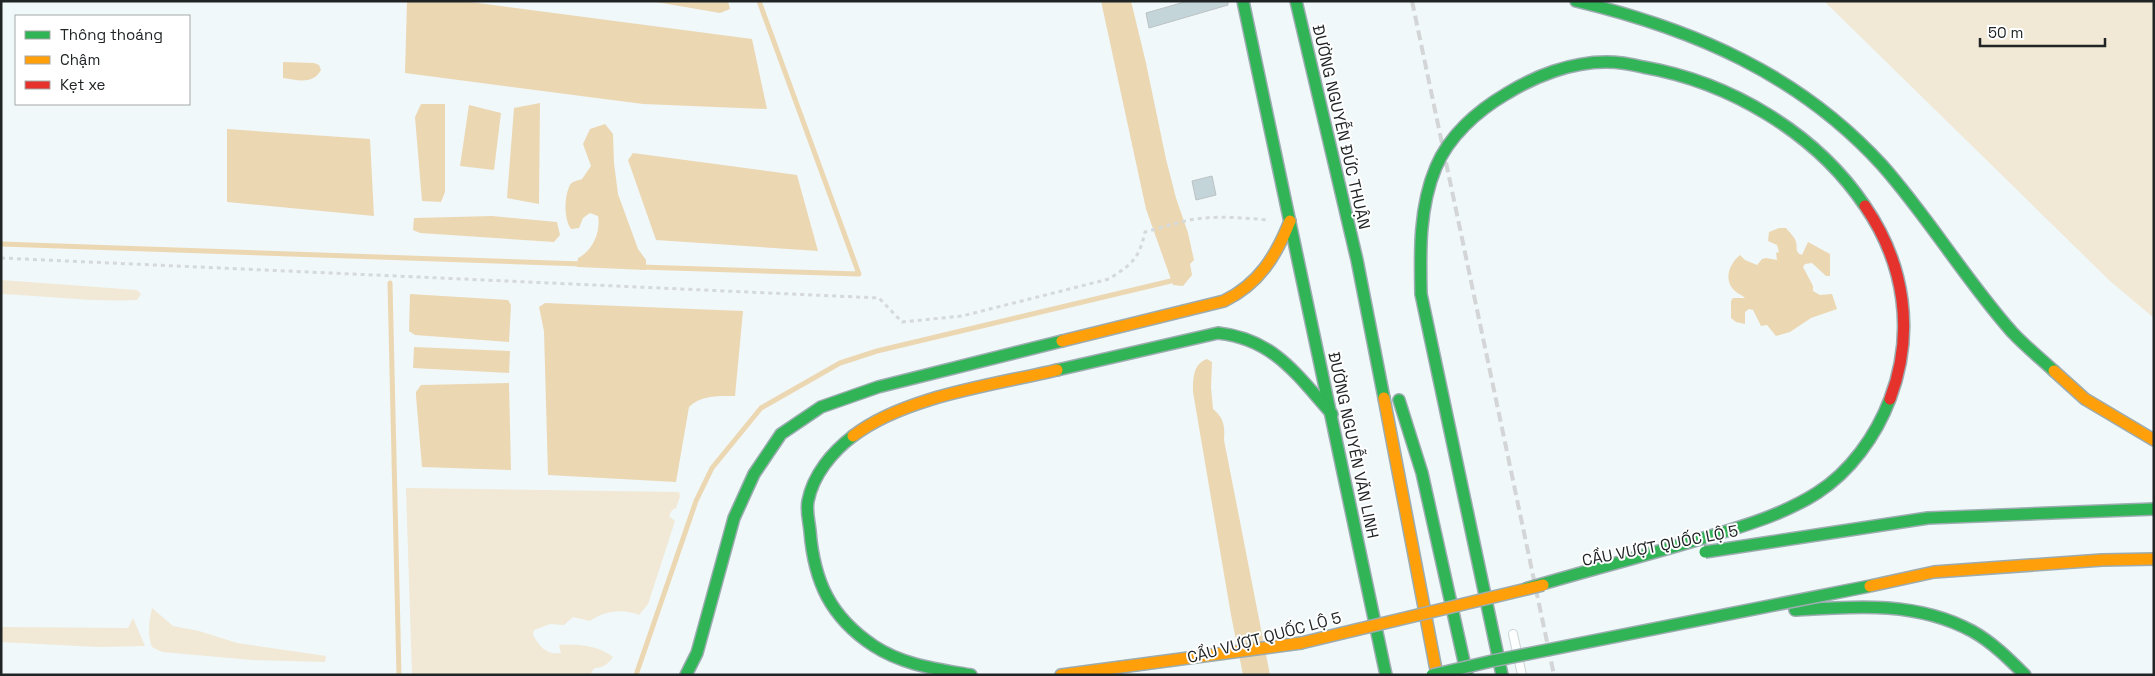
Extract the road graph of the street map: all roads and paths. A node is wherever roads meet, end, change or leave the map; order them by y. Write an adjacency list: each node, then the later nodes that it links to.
1 (1243, 1): 4 (highway)
2 (1296, 1): 6 (highway, ĐƯỜNG NGUYỄN ĐỨC THUẬN)
3 (1576, 1): 10 (highway)
4 (1290, 221): 5 (path); 9 (highway, ĐƯỜNG NGUYỄN VĂN LINH); 18 (highway)
5 (1, 258)
6 (1357, 260): 7 (highway); 23 (highway)
7 (1391, 371)
8 (1396, 390): 24 (highway)
9 (1332, 414): 19 (highway); 21 (highway, ĐƯỜNG NGUYỄN VĂN LINH)
10 (2154, 440)
11 (2154, 509): 13 (highway, CẦU VƯỢT QUỐC LỘ 5, bridge)
12 (2154, 559): 14 (highway, bridge)
13 (1525, 589): 16 (highway, CẦU VƯỢT QUỐC LỘ 5, bridge); 25 (highway, bridge)
14 (1729, 615): 22 (highway, bridge); 27 (highway, bridge)
15 (1512, 634): 26 (lane)
16 (1301, 643): 17 (highway, CẦU VƯỢT QUỐC LỘ 5); 20 (highway)
17 (1211, 667)
18 (686, 675)
19 (971, 675)
20 (1062, 675)
21 (1386, 675)
22 (1432, 675)
23 (1437, 675)
24 (1467, 675)
25 (1502, 675)
26 (1522, 675)
27 (2025, 675)

